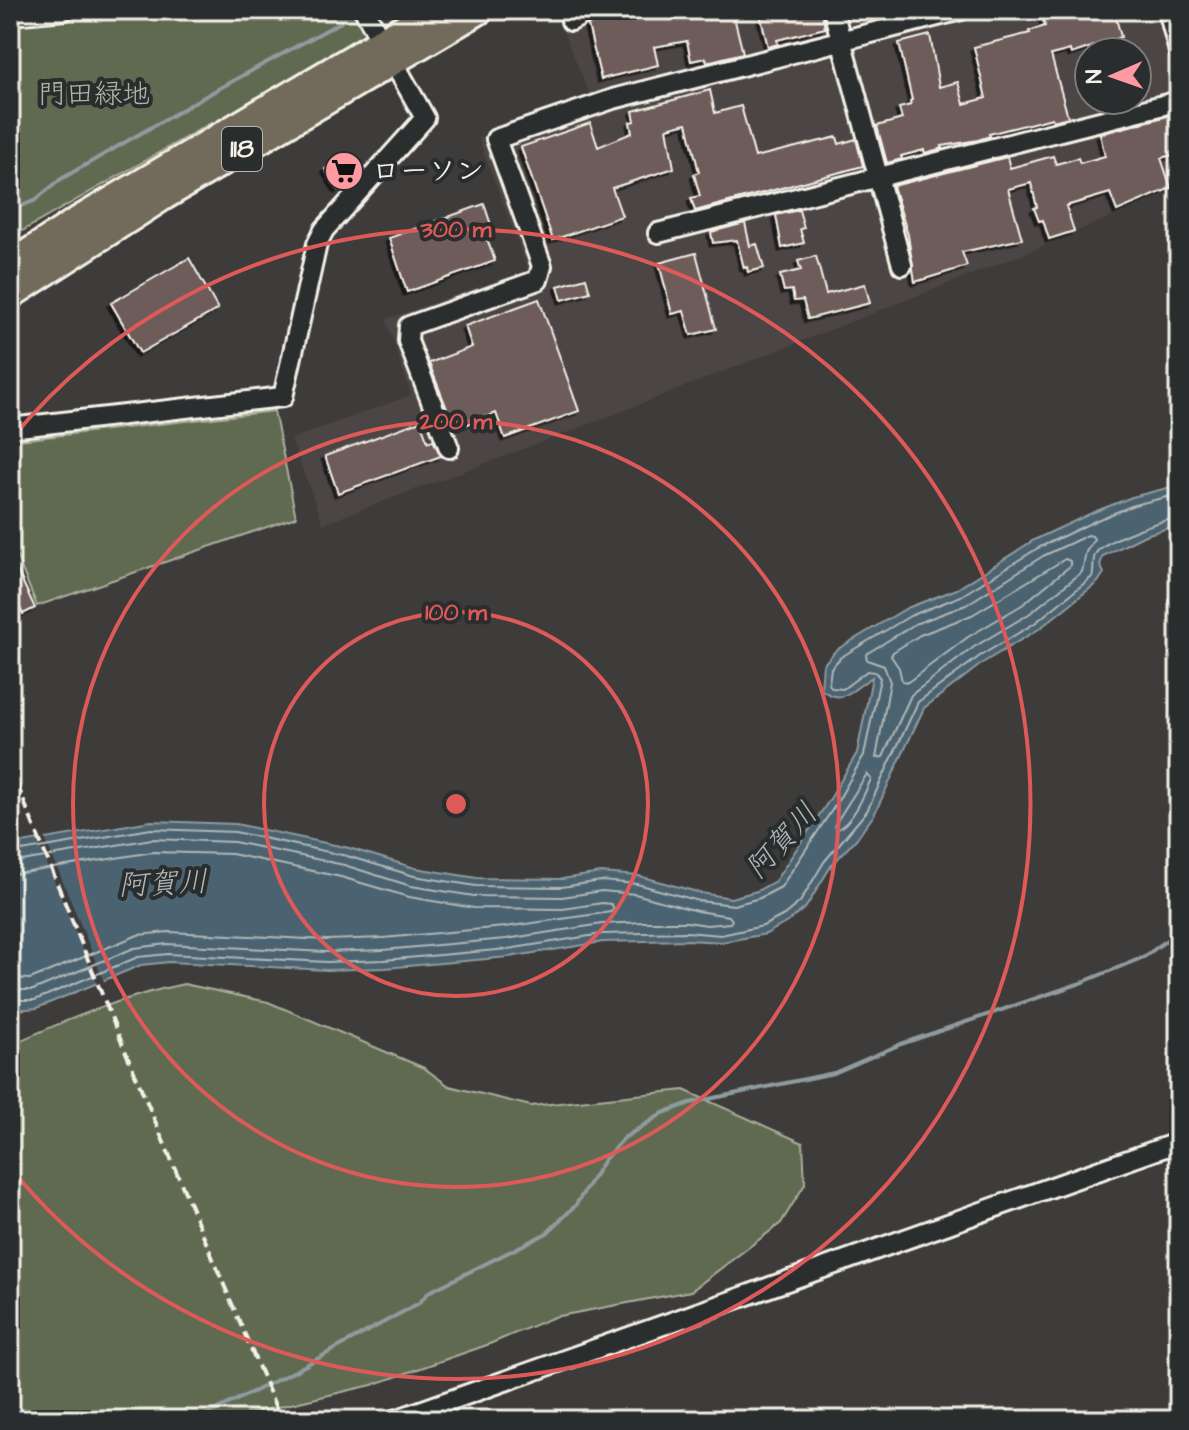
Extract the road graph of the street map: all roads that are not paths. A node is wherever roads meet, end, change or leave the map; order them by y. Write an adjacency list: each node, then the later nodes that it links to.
1 (65, 10): 9 (street)
2 (364, 10): 12 (street)
3 (436, 10): 12 (highway, 118)
4 (478, 10): 12 (highway, 118)
5 (591, 10): 10 (street)
6 (833, 10): 11 (street)
7 (961, 10): 11 (street)
8 (1168, 10): 13 (street)
9 (10, 15)
10 (571, 21)
11 (841, 41): 17 (street); 25 (street)
12 (386, 50): 15 (highway, 118); 16 (highway, 118); 24 (street)
13 (1179, 52)
14 (1179, 101): 17 (street)
15 (285, 123): 22 (highway, 118); 23 (street)
16 (237, 127): 19 (street); 21 (highway, 118)
17 (878, 178): 18 (street); 20 (street)
18 (658, 233)
19 (10, 251)
20 (902, 265)
21 (10, 266)
22 (10, 294)
23 (10, 304)
24 (10, 428)
25 (449, 448)
26 (1179, 1142): 27 (street)
27 (395, 1420)

